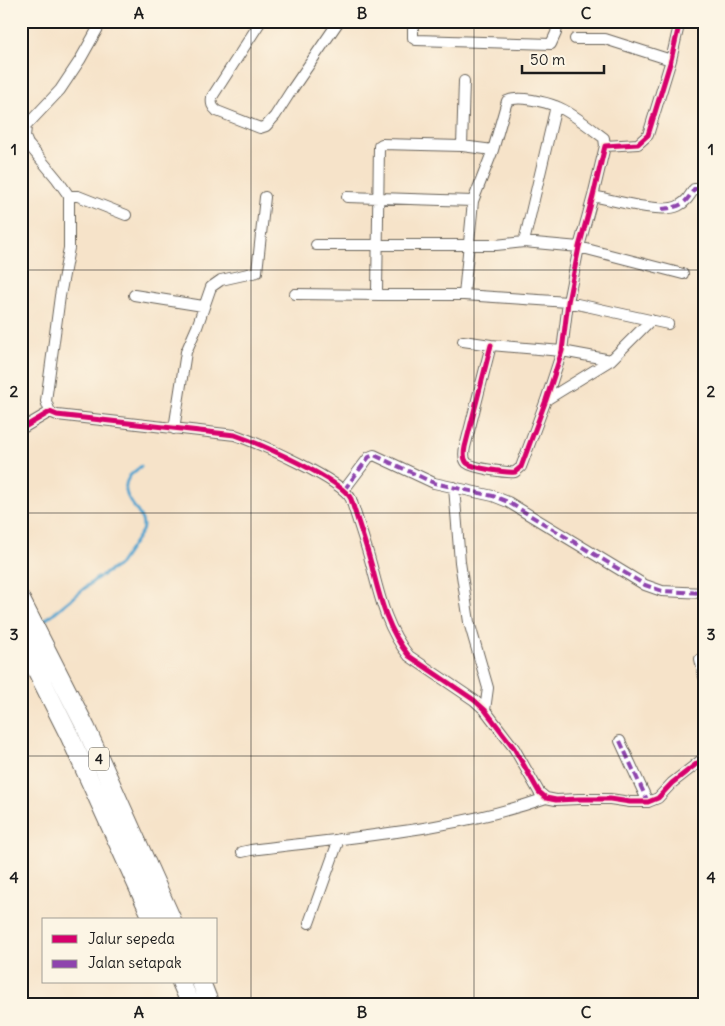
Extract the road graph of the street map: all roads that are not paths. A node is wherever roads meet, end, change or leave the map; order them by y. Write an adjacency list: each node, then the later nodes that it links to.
1 (102, 21): 15 (street)
2 (261, 21): 3 (street)
3 (339, 21)
4 (413, 21): 5 (street)
5 (558, 21)
6 (680, 21): 8 (street)
7 (575, 39): 8 (street)
8 (671, 60): 12 (street)
9 (464, 81): 11 (street)
10 (556, 106): 12 (street); 13 (street); 22 (street)
11 (462, 146): 13 (street); 19 (street)
12 (605, 146): 16 (street)
13 (493, 150): 20 (street)
14 (704, 189): 16 (street)
15 (69, 196): 21 (street); 41 (street)
16 (594, 196): 26 (street)
17 (265, 197): 33 (street)
18 (347, 197): 19 (street)
19 (379, 197): 20 (street); 25 (street)
20 (473, 201): 24 (street)
21 (126, 215)
22 (524, 242): 24 (street); 26 (street)
23 (316, 245): 25 (street)
24 (468, 245): 25 (street); 31 (street)
25 (378, 246): 29 (street)
26 (578, 247): 27 (street); 32 (street)
27 (683, 274)
28 (295, 294): 29 (street)
29 (380, 294): 31 (street)
30 (134, 295): 33 (street)
31 (464, 296): 32 (street)
32 (568, 302): 34 (street); 38 (street)
33 (203, 306): 43 (street)
34 (651, 320): 35 (street); 39 (street)
35 (668, 324)
36 (463, 341): 37 (street)
37 (491, 345): 38 (street); 40 (street)
38 (562, 351): 39 (street); 40 (street)
39 (611, 360): 40 (street)
40 (546, 400)
41 (50, 412): 42 (street); 43 (street)
42 (22, 428)
43 (174, 429): 45 (street)
44 (454, 488): 45 (street); 46 (street); 51 (street)
45 (344, 490): 51 (street)
46 (704, 593)
47 (21, 600): 59 (highway, 4)
48 (21, 639): 58 (highway, 4)
49 (700, 658): 50 (street)
50 (704, 677)
51 (485, 710): 54 (street)
52 (620, 741): 55 (street)
53 (704, 758): 55 (street)
54 (546, 798): 55 (street); 56 (street)
55 (648, 802)
56 (340, 838): 57 (street); 60 (street)
57 (242, 852)
58 (152, 918)
59 (171, 918)
60 (309, 923)
61 (183, 984): 63 (highway)
62 (202, 984): 64 (highway)
63 (191, 1005)
64 (210, 1005)

